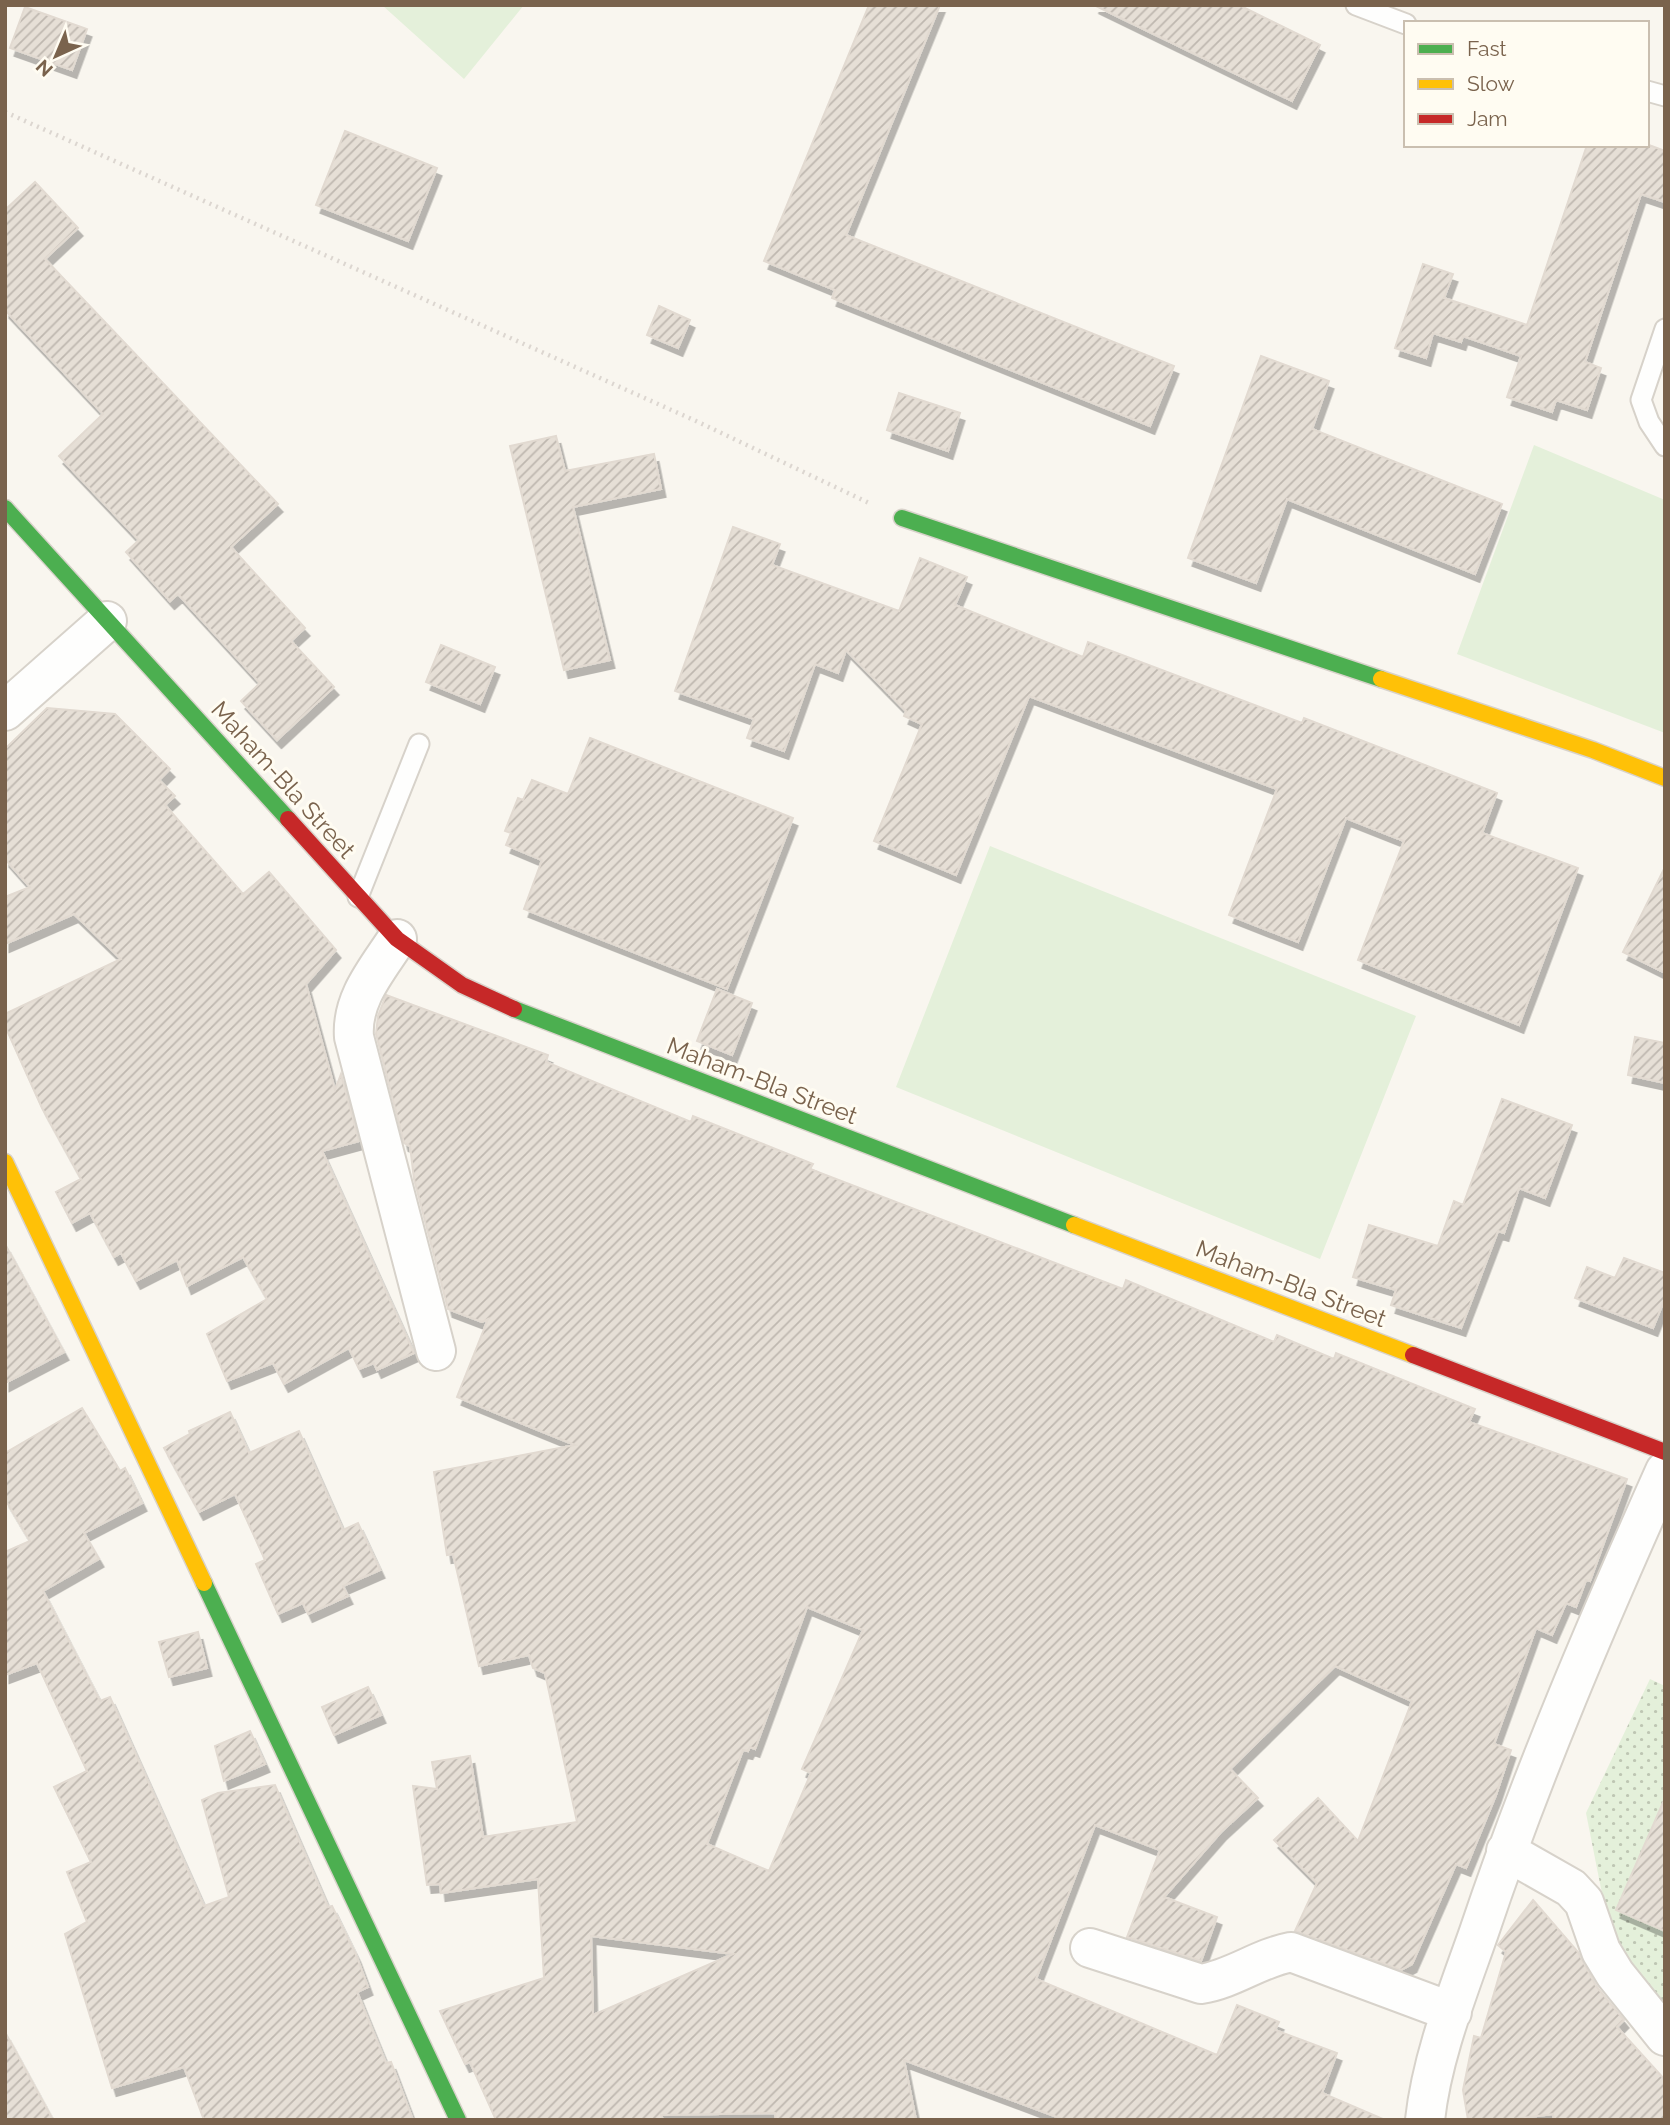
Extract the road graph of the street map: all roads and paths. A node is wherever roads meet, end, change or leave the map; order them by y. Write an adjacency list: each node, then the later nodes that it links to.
1 (1356, 5): 2 (lane)
2 (1404, 23)
3 (5, 112): 7 (path)
4 (1665, 329): 5 (lane)
5 (1665, 446)
6 (5, 508): 8 (street, Maham-Bla Street)
7 (902, 518): 11 (street)
8 (107, 621): 9 (street); 12 (street, Maham-Bla Street)
9 (5, 711)
10 (419, 744): 12 (lane)
11 (1665, 778)
12 (358, 897): 13 (street, Maham-Bla Street)
13 (397, 939): 15 (street); 16 (street, Maham-Bla Street)
14 (5, 1163): 22 (street)
15 (436, 1351)
16 (1665, 1452)
17 (1665, 1471): 18 (street)
18 (1506, 1851): 20 (street); 21 (street)
19 (1090, 1948): 20 (street)
20 (1452, 2012): 23 (street)
21 (1665, 2036)
22 (458, 2120)
23 (1425, 2120)

